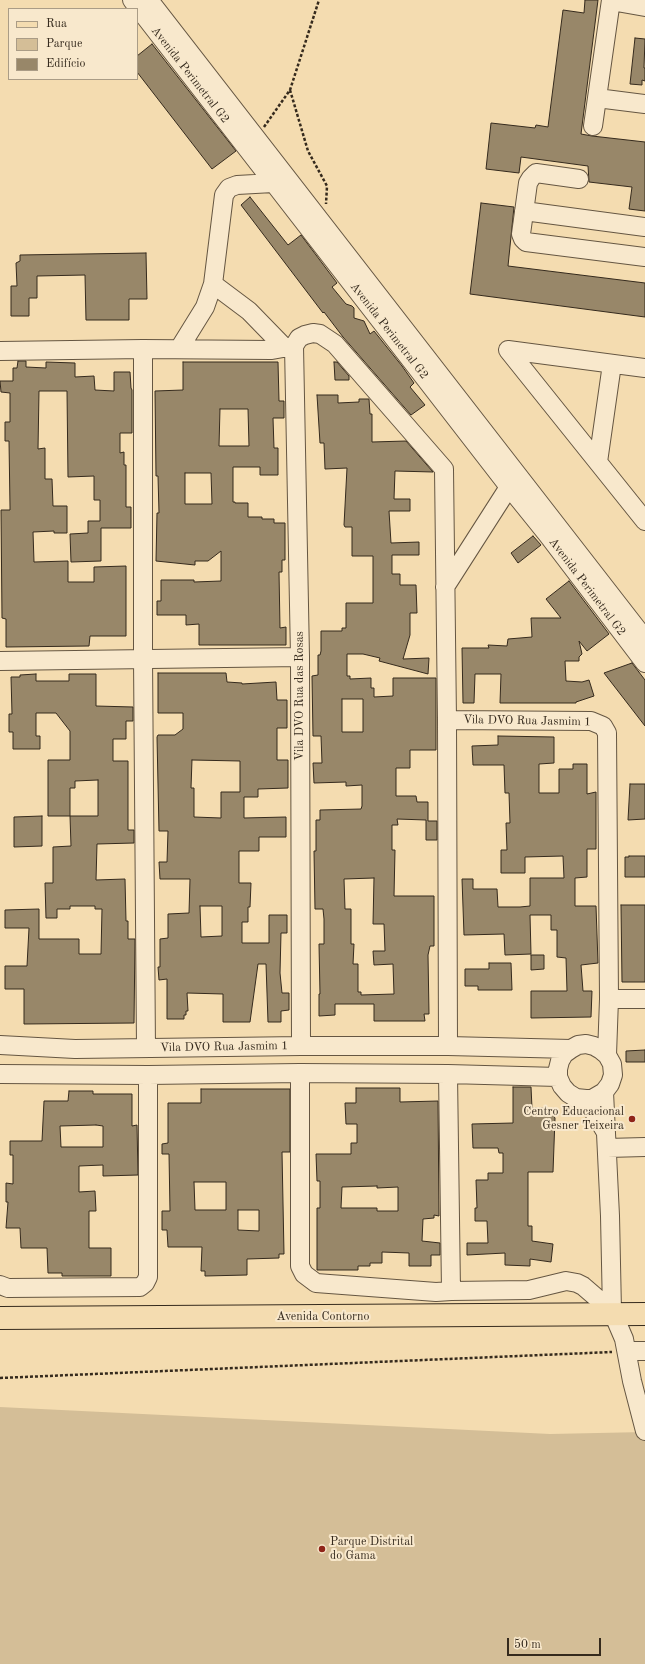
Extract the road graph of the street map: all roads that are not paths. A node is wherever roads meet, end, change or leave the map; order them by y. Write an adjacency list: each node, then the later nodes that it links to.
1 (132, 0): 10 (street, Avenida Perimetral G2)
2 (149, 0): 24 (street)
3 (160, 0): 24 (street, Avenida Perimetral G2)
4 (611, 0): 5 (street); 6 (street)
5 (645, 7)
6 (597, 98): 7 (street); 8 (street)
7 (645, 104)
8 (593, 126)
9 (579, 179): 11 (street)
10 (274, 183): 14 (street); 22 (street, Avenida Perimetral G2)
11 (524, 211): 12 (street); 13 (street)
12 (645, 227)
13 (645, 257)
14 (213, 284): 15 (street); 17 (street)
15 (289, 347): 17 (street); 25 (street); 28 (street, Vila DVO Rua das Rosas)
16 (143, 349): 17 (street); 18 (street); 29 (street)
17 (179, 349)
18 (0, 351)
19 (612, 364): 20 (street); 21 (street); 21 (street)
20 (645, 368)
21 (598, 462): 23 (street)
22 (509, 487): 24 (street, Avenida Perimetral G2); 25 (street)
23 (645, 521)
24 (555, 527): 26 (street, Avenida Perimetral G2); 27 (street); 31 (street, Avenida Perimetral G2)
25 (445, 587): 32 (street)
26 (645, 631)
27 (645, 639)
28 (300, 657): 29 (street); 36 (street, Vila DVO Rua das Rosas)
29 (143, 658): 30 (street); 38 (street)
30 (0, 660)
31 (645, 663)
32 (447, 720): 33 (street, Vila DVO Rua Jasmim 1); 37 (street, Vila DVO Rua Jasmim 1)
33 (609, 999): 34 (street); 41 (street, Vila DVO Rua Jasmim 1)
34 (645, 999)
35 (0, 1045): 39 (street, Vila DVO Rua Jasmim 1)
36 (301, 1046): 37 (street, Vila DVO Rua Jasmim 1); 38 (street, Vila DVO Rua Jasmim 1)
37 (448, 1046): 40 (street, Vila DVO Rua Jasmim 1)
38 (146, 1048): 39 (street, Vila DVO Rua Jasmim 1)
39 (75, 1049): 44 (street)
40 (571, 1049): 41 (street); 47 (street)
41 (607, 1055): 48 (street)
42 (300, 1073): 45 (street); 46 (street); 53 (street)
43 (0, 1074): 44 (street)
44 (73, 1074): 46 (street)
45 (448, 1074): 47 (street); 53 (street)
46 (148, 1075): 52 (street)
47 (558, 1077): 49 (street)
48 (604, 1092): 49 (street); 50 (street)
49 (586, 1099): 50 (street)
50 (606, 1140): 51 (street); 54 (street)
51 (645, 1147)
52 (0, 1285)
53 (451, 1291): 54 (street)
54 (612, 1313): 55 (main road, Avenida Contorno); 56 (main road, Avenida Contorno); 58 (street)
55 (645, 1314)
56 (0, 1318)
57 (645, 1350): 58 (street)
58 (627, 1351): 59 (street)
59 (645, 1431)

